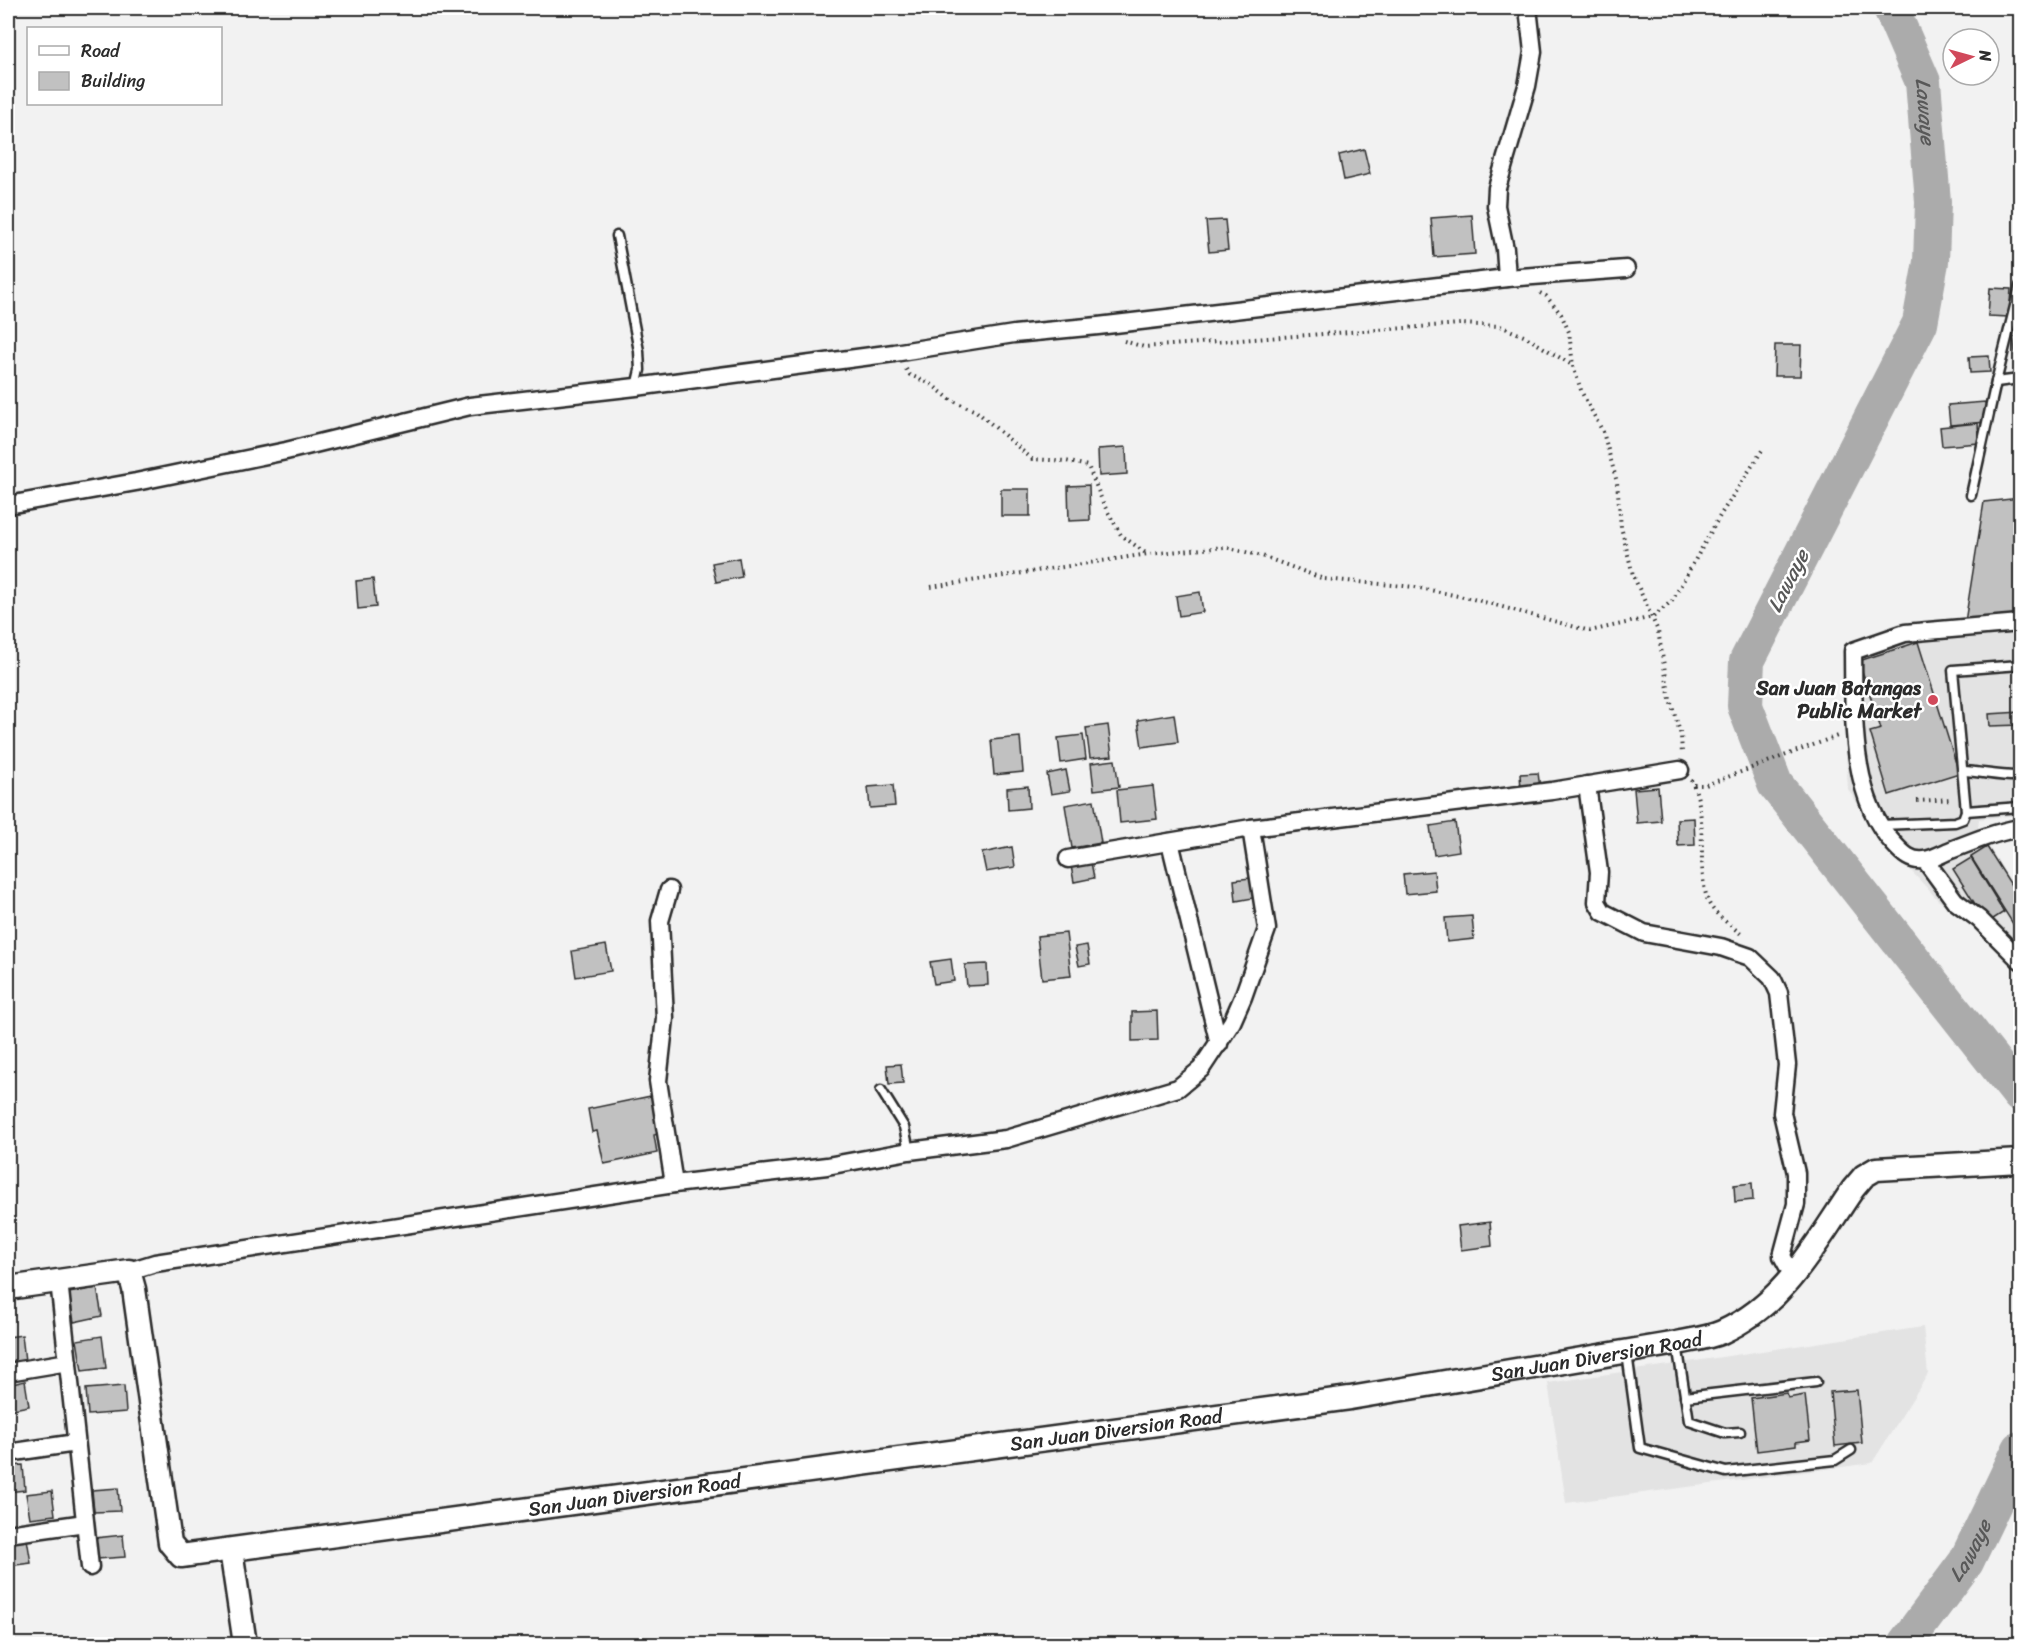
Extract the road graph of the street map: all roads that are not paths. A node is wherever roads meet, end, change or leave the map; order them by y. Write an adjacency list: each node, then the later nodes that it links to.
1 (1528, 8): 4 (street)
2 (617, 236): 8 (lane)
3 (1626, 269): 4 (street)
4 (1507, 278): 8 (street)
5 (2020, 286): 7 (lane)
6 (2020, 379): 7 (lane)
7 (1996, 382): 9 (lane)
8 (636, 387): 10 (street)
9 (1971, 495)
10 (8, 505)
11 (2020, 623): 19 (street)
12 (2020, 665): 14 (lane)
13 (1680, 770): 16 (street)
14 (1963, 771): 15 (lane); 18 (lane)
15 (2020, 776)
16 (1587, 785): 20 (street); 33 (street)
17 (2020, 807): 18 (lane)
18 (1966, 811): 19 (lane)
19 (1880, 825): 24 (street)
20 (1251, 828): 22 (street); 27 (street)
21 (2020, 828): 24 (street)
22 (1170, 842): 23 (street); 27 (street)
23 (1068, 859)
24 (1925, 860): 26 (street)
25 (669, 890): 31 (street)
26 (2020, 960)
27 (1219, 1044): 29 (street)
28 (881, 1090): 29 (lane)
29 (909, 1151): 31 (street)
30 (2020, 1161): 33 (street, San Juan Diversion Road)
31 (674, 1184): 32 (street)
32 (129, 1271): 34 (street); 48 (street, San Juan Diversion Road)
33 (1793, 1276): 36 (street, San Juan Diversion Road)
34 (59, 1281): 35 (street); 38 (street)
35 (8, 1288)
36 (1677, 1343): 37 (street, San Juan Diversion Road); 41 (lane)
37 (1627, 1353): 44 (lane); 48 (street, San Juan Diversion Road)
38 (68, 1362): 39 (street); 43 (street)
39 (8, 1372)
40 (1816, 1382): 41 (lane)
41 (1685, 1397): 42 (lane)
42 (1740, 1432)
43 (76, 1443): 45 (street); 46 (street)
44 (1851, 1450)
45 (8, 1454)
46 (85, 1523): 47 (street); 49 (street)
47 (8, 1534)
48 (231, 1550): 50 (street)
49 (90, 1567)
50 (245, 1644)

